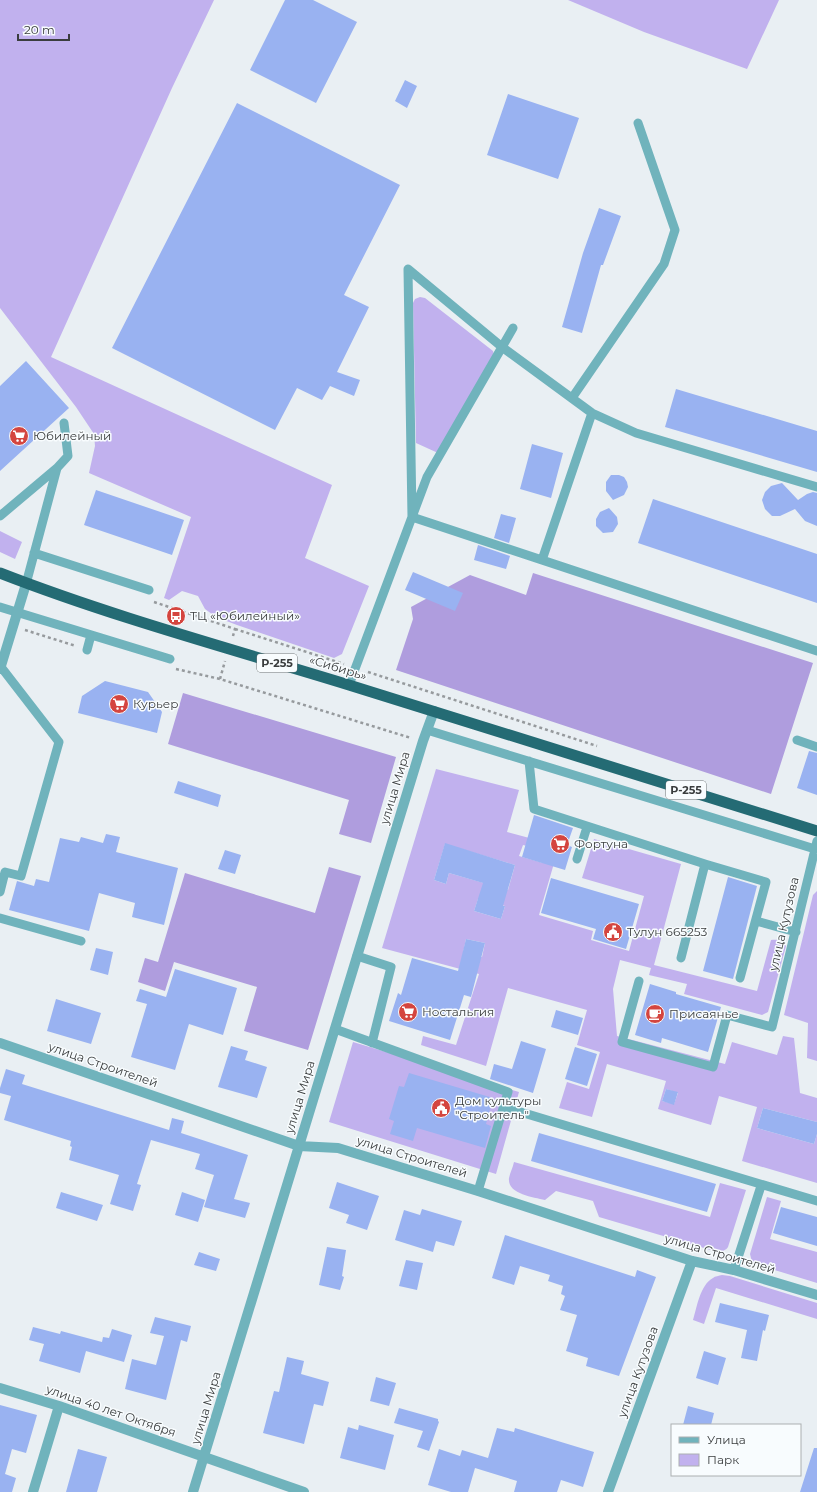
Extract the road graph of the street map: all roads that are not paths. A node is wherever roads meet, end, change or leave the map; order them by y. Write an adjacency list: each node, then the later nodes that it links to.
1 (638, 123): 4 (lane)
2 (513, 328): 3 (lane)
3 (502, 347): 4 (lane); 10 (lane); 10 (lane)
4 (572, 398): 5 (lane)
5 (592, 413): 8 (lane); 12 (lane)
6 (64, 423): 7 (lane)
7 (57, 468): 9 (lane); 11 (lane)
8 (817, 487)
9 (0, 516)
10 (412, 517): 12 (lane); 23 (lane)
11 (34, 553): 14 (lane); 15 (lane)
12 (542, 560): 20 (lane)
13 (0, 573): 14 (highway, «Сибирь» / Р-255)
14 (26, 584): 17 (street); 23 (highway, «Сибирь» / Р-255)
15 (149, 590)
16 (0, 608): 17 (lane)
17 (17, 613): 18 (lane); 22 (street)
18 (91, 636): 19 (lane); 21 (lane)
19 (87, 650)
20 (817, 652)
21 (169, 663)
22 (0, 668): 34 (lane)
23 (349, 685): 24 (highway, «Сибирь» / Р-255)
24 (434, 711): 25 (street, улица Мира); 30 (highway, «Сибирь» / Р-255)
25 (427, 730): 28 (lane); 39 (street, улица Мира)
26 (797, 740): 27 (lane)
27 (817, 747)
28 (528, 761): 29 (lane); 31 (lane)
29 (587, 827): 32 (lane); 33 (lane)
30 (817, 831)
31 (816, 845): 37 (lane, улица Кутузова)
32 (577, 859)
33 (705, 864): 36 (lane); 40 (lane)
34 (0, 892)
35 (0, 918): 38 (lane)
36 (756, 921): 37 (lane); 41 (lane)
37 (796, 932): 42 (lane, улица Кутузова)
38 (81, 941)
39 (357, 956): 43 (street, улица Мира); 45 (lane)
40 (681, 958)
41 (740, 978)
42 (639, 981)
43 (335, 1029): 45 (lane); 47 (street, улица Мира)
44 (0, 1043): 47 (street, улица Строителей)
45 (372, 1043): 46 (lane)
46 (504, 1107): 48 (lane); 49 (lane)
47 (299, 1146): 49 (street, улица Строителей); 56 (street, улица Мира)
48 (761, 1186): 50 (lane); 52 (lane)
49 (478, 1191): 51 (street, улица Строителей)
50 (817, 1201)
51 (692, 1261): 52 (street, улица Строителей); 60 (street, улица Кутузова)
52 (734, 1270): 53 (street, улица Строителей)
53 (817, 1295)
54 (0, 1388): 55 (street, улица 40 лет Октября)
55 (59, 1406): 56 (street, улица 40 лет Октября); 57 (street)
56 (205, 1457): 58 (street, улица Мира); 59 (street, улица 40 лет Октября)
57 (33, 1492)
58 (193, 1492)
59 (304, 1492)
60 (608, 1492)

